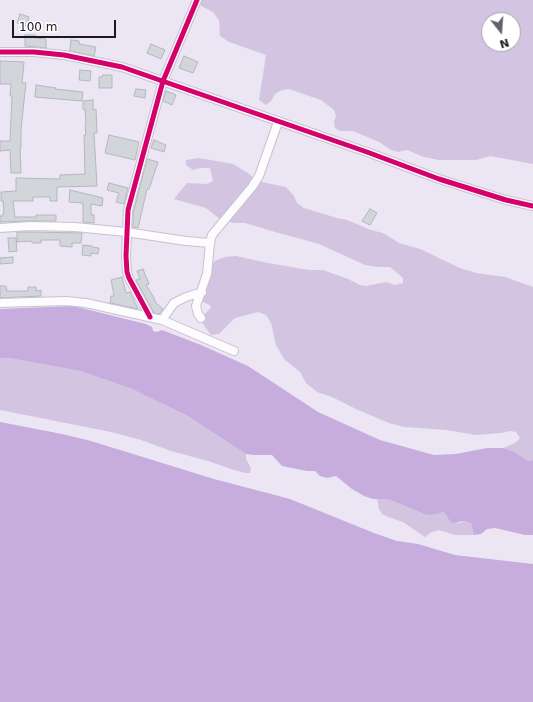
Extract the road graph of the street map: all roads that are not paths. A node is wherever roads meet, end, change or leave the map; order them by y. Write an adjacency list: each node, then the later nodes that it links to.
1 (197, 0): 3 (street)
2 (0, 52): 3 (street)
3 (163, 81): 4 (street); 7 (street)
4 (278, 122): 5 (street); 8 (street)
5 (533, 206)
6 (0, 228): 7 (street)
7 (126, 232): 8 (street); 11 (street)
8 (210, 243): 9 (street)
9 (202, 292): 12 (street); 13 (street)
10 (0, 303): 11 (street)
11 (150, 317): 13 (street)
12 (201, 318)
13 (162, 320): 14 (street)
14 (234, 351)

